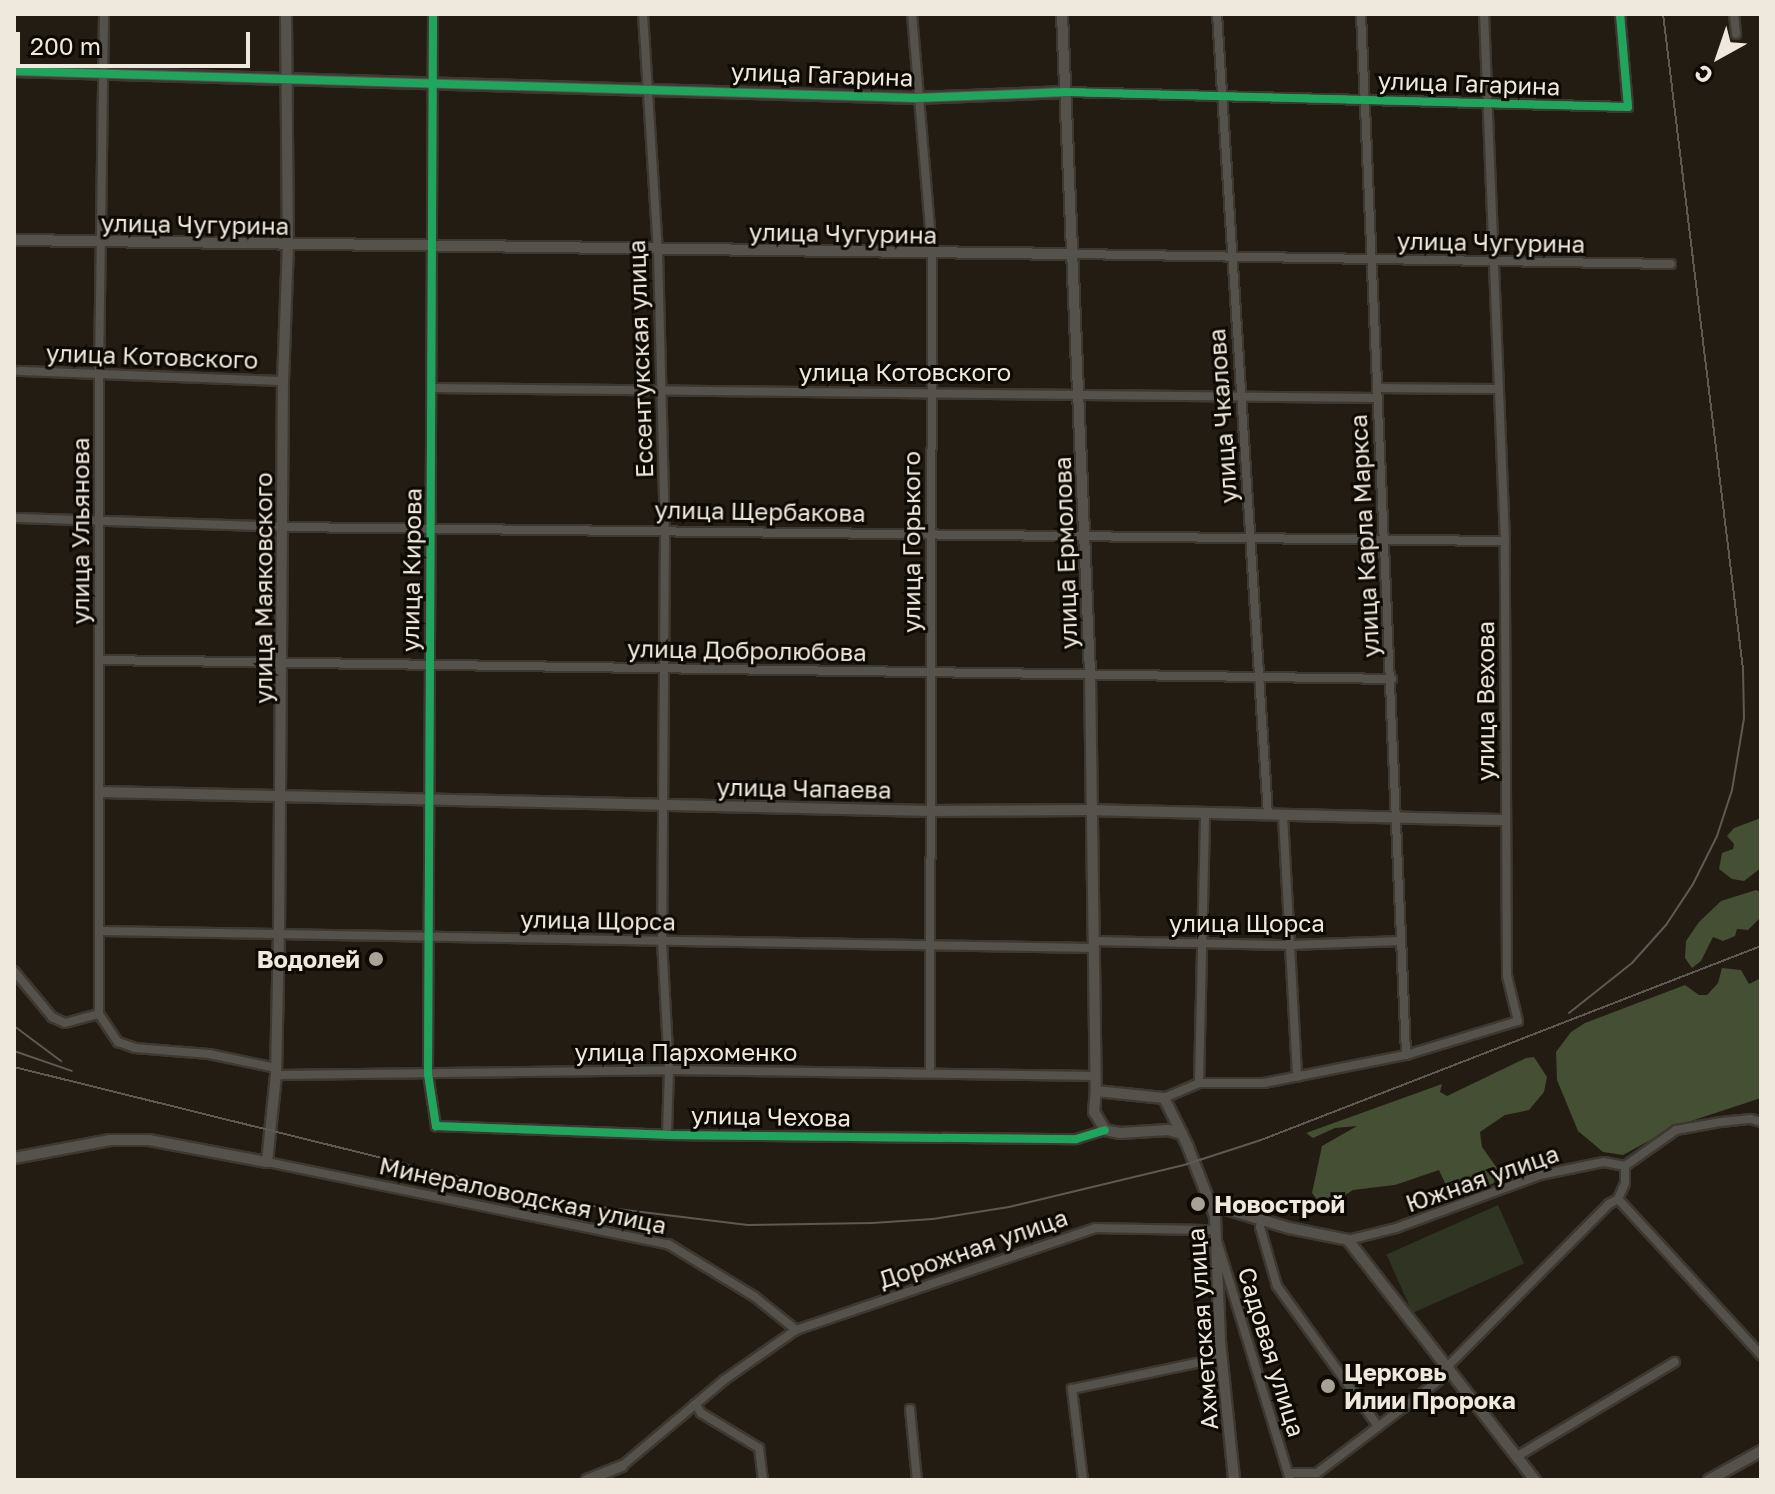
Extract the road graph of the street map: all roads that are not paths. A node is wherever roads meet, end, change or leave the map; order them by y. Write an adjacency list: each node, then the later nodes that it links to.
1 (104, 14): 14 (street, улица Ульянова)
2 (286, 14): 15 (street, улица Маяковского)
3 (433, 14): 16 (street, улица Кирова)
4 (643, 14): 17 (street, Ессентукская улица)
5 (912, 14): 20 (street, улица Горького)
6 (1062, 14): 18 (street, улица Ермолова)
7 (1217, 14): 19 (street, улица Чкалова)
8 (1361, 14): 21 (street, улица Карла Маркса)
9 (1484, 14): 22 (street, улица Вехова)
10 (1620, 14): 22 (street, улица Гагарина)
11 (1734, 14): 12 (street)
12 (1736, 34)
13 (14, 71): 14 (street, улица Гагарина)
14 (103, 73): 15 (street, улица Гагарина); 24 (street, улица Ульянова)
15 (286, 77): 16 (street, улица Гагарина); 25 (street, улица Маяковского)
16 (433, 81): 17 (street, улица Гагарина); 26 (street, улица Кирова)
17 (647, 88): 20 (street, улица Гагарина); 27 (street, Ессентукская улица)
18 (1066, 92): 19 (street, улица Гагарина); 20 (street, улица Гагарина); 29 (street, улица Ермолова)
19 (1221, 96): 21 (street, улица Гагарина); 30 (street, улица Чкалова)
20 (916, 98): 28 (street, улица Горького)
21 (1365, 101): 22 (street, улица Гагарина); 31 (street, улица Карла Маркса)
22 (1487, 104): 32 (street, улица Вехова)
23 (14, 240): 24 (street, улица Чугурина)
24 (102, 243): 25 (street, улица Чугурина); 35 (street, улица Ульянова)
25 (288, 246): 26 (street, улица Чугурина); 36 (street, улица Маяковского)
26 (432, 248): 27 (street, улица Чугурина); 37 (street, улица Кирова)
27 (658, 251): 28 (street, улица Чугурина); 39 (street, Ессентукская улица)
28 (932, 254): 29 (street, улица Чугурина); 40 (street, улица Горького)
29 (1075, 254): 30 (street, улица Чугурина); 41 (street, улица Ермолова)
30 (1232, 259): 31 (street, улица Чугурина); 43 (street, улица Чкалова)
31 (1372, 260): 32 (street, улица Чугурина); 42 (street, улица Карла Маркса)
32 (1494, 263): 33 (street, улица Чугурина); 38 (street, улица Вехова)
33 (1671, 264)
34 (19, 371): 35 (street, улица Котовского)
35 (99, 373): 36 (street, улица Котовского); 45 (street, улица Ульянова)
36 (283, 381): 46 (street, улица Маяковского)
37 (434, 388): 39 (street, улица Котовского); 47 (street, улица Кирова)
38 (1499, 389): 42 (street, улица Котовского); 53 (street, улица Вехова)
39 (662, 390): 40 (street, улица Котовского); 48 (street, Ессентукская улица)
40 (932, 392): 41 (street, улица Котовского); 49 (street, улица Горького)
41 (1081, 393): 43 (street, улица Котовского); 50 (street, улица Ермолова)
42 (1377, 393): 43 (street, улица Котовского); 52 (street, улица Карла Маркса)
43 (1241, 396): 51 (street, улица Чкалова)
44 (14, 518): 45 (street, улица Щербакова)
45 (101, 521): 46 (street, улица Щербакова); 54 (street, улица Ульянова)
46 (285, 527): 47 (street, улица Щербакова); 55 (street, улица Маяковского)
47 (431, 528): 48 (street, улица Щербакова); 56 (street, улица Кирова)
48 (665, 530): 49 (street, улица Щербакова); 57 (street, Ессентукская улица)
49 (931, 533): 50 (street, улица Щербакова); 58 (street, улица Горького)
50 (1082, 535): 51 (street, улица Щербакова); 59 (street, улица Ермолова)
51 (1250, 537): 52 (street, улица Щербакова); 60 (street, улица Чкалова)
52 (1384, 537): 53 (street, улица Щербакова); 61 (street, улица Карла Маркса)
53 (1505, 541): 72 (street, улица Вехова)
54 (101, 660): 55 (street, улица Добролюбова); 62 (street, улица Ульянова)
55 (283, 663): 56 (street, улица Добролюбова); 63 (street, улица Маяковского)
56 (430, 665): 57 (street, улица Добролюбова); 64 (street, улица Кирова)
57 (664, 669): 58 (street, улица Добролюбова); 65 (street, Ессентукская улица)
58 (931, 673): 59 (street, улица Добролюбова); 67 (street, улица Горького)
59 (1090, 675): 60 (street, улица Добролюбова); 66 (street, улица Ермолова)
60 (1259, 679): 61 (street, улица Добролюбова); 69 (street, улица Чкалова)
61 (1392, 679): 70 (street, улица Карла Маркса)
62 (101, 792): 63 (street, улица Чапаева); 73 (street, улица Ульянова)
63 (281, 796): 64 (street, улица Чапаева); 74 (street, улица Маяковского)
64 (429, 799): 65 (street, улица Чапаева); 75 (street, улица Кирова)
65 (663, 805): 67 (street, улица Чапаева); 76 (street, Ессентукская улица)
66 (1091, 810): 67 (street, улица Чапаева); 68 (street, улица Чапаева); 79 (street, улица Ермолова)
67 (930, 811): 80 (street, улица Горького)
68 (1205, 814): 69 (street, улица Чапаева); 78 (street)
69 (1268, 815): 71 (street, улица Чапаева)
70 (1395, 815): 71 (street, улица Чапаева); 72 (street, улица Чапаева); 77 (street, улица Карла Маркса)
71 (1283, 816): 81 (street)
72 (1505, 820): 84 (street, улица Вехова)
73 (101, 931): 74 (street, улица Щорса); 83 (street, улица Ульянова)
74 (279, 934): 75 (street, улица Щорса); 86 (street, улица Маяковского)
75 (429, 937): 76 (street, улица Щорса); 88 (street, улица Кирова)
76 (662, 941): 80 (street, улица Щорса); 85 (street, Ессентукская улица)
77 (1401, 941): 81 (street, улица Щорса); 84 (street, улица Карла Маркса)
78 (1201, 943): 79 (street, улица Щорса); 81 (street, улица Щорса); 91 (street)
79 (1093, 944): 80 (street, улица Щорса); 89 (street, улица Ермолова)
80 (930, 945): 87 (street, улица Горького)
81 (1290, 945): 90 (street)
82 (14, 971): 83 (street)
83 (99, 1014): 86 (street, улица Пархоменко)
84 (1406, 1055): 90 (street, улица Вехова)
85 (669, 1070): 87 (street, улица Пархоменко); 88 (street, улица Пархоменко); 98 (street, Ессентукская улица)
86 (276, 1072): 88 (street, улица Пархоменко); 100 (street, улица Маяковского)
87 (930, 1072): 89 (street, улица Пархоменко)
88 (428, 1074): 95 (street, улица Кирова)
89 (1096, 1076): 92 (street, улица Ермолова)
90 (1297, 1077): 91 (street, улица Вехова)
91 (1199, 1083): 93 (street, улица Вехова)
92 (1096, 1091): 93 (street); 96 (street, улица Ермолова)
93 (1164, 1098): 97 (street, Ахметская улица)
94 (1761, 1122): 101 (street)
95 (436, 1126): 98 (street, улица Чехова)
96 (1105, 1130): 97 (street); 98 (street, улица Чехова)
97 (1182, 1134): 103 (street, Ахметская улица)
98 (667, 1135)
99 (14, 1158): 100 (street)
100 (267, 1162): 107 (street, Минераловодская улица)
101 (1625, 1166): 102 (street); 106 (street, Южная улица)
102 (1618, 1199): 108 (street); 111 (street)
103 (1209, 1204): 104 (street); 105 (street, Ахметская улица)
104 (1262, 1220): 106 (street); 114 (street)
105 (1215, 1233): 107 (street, Дорожная улица); 109 (street, Ахметская улица); 118 (street, Садовая улица)
106 (1348, 1240): 111 (street)
107 (796, 1330): 112 (street, Дорожная улица)
108 (1761, 1355)
109 (1221, 1358): 123 (street); 124 (street, Ахметская улица)
110 (1675, 1362): 116 (street)
111 (1446, 1368): 114 (street); 116 (street)
112 (695, 1404): 117 (street, Дорожная улица); 121 (street)
113 (910, 1409): 122 (street)
114 (1378, 1426): 118 (street)
115 (1761, 1451): 126 (street)
116 (1516, 1457): 125 (street)
117 (622, 1466): 119 (street); 120 (street)
118 (1290, 1477)
119 (593, 1480)
120 (619, 1480)
121 (763, 1480)
122 (917, 1480)
123 (1083, 1480)
124 (1234, 1480)
125 (1535, 1480)
126 (1709, 1480)

